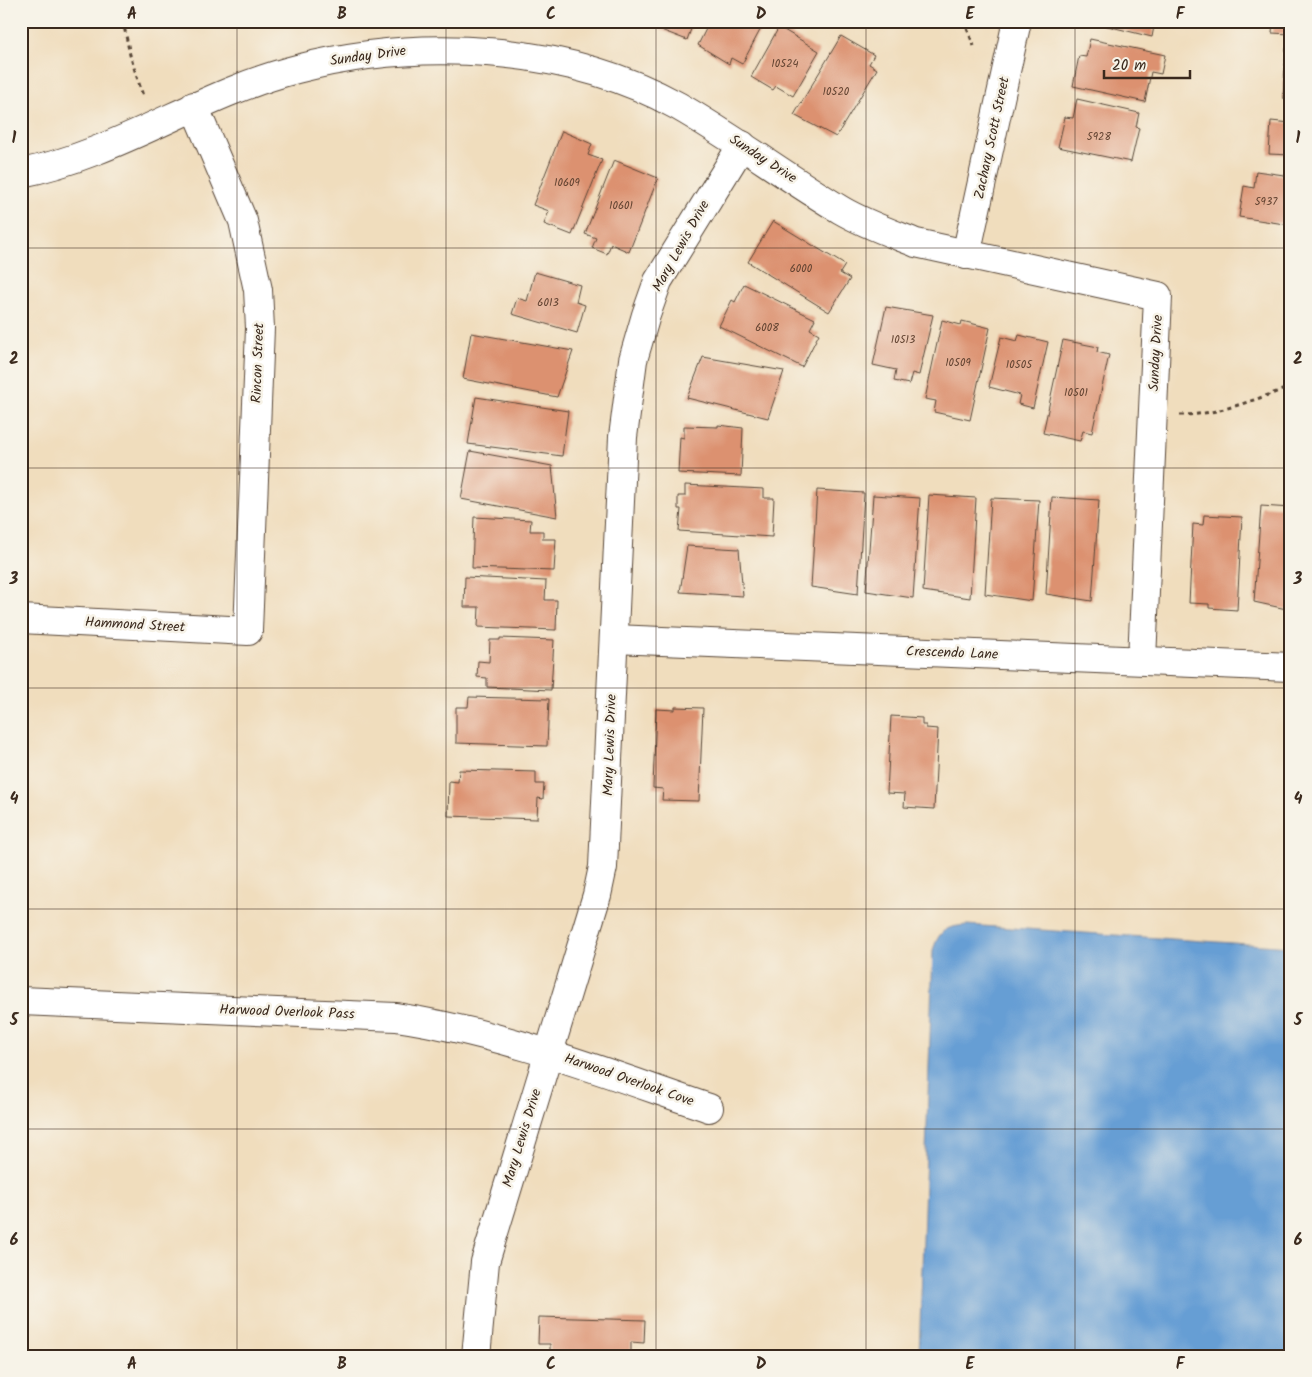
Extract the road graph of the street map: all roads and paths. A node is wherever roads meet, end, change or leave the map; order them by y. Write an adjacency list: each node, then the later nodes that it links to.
1 (123, 21): 5 (path)
2 (964, 21): 4 (path)
3 (1017, 21): 9 (street, Zachary Scott Street)
4 (974, 46)
5 (142, 96)
6 (194, 106): 7 (street, Sunday Drive); 8 (street, Sunday Drive); 13 (street, Rincon Street)
7 (742, 145): 9 (street, Sunday Drive); 14 (street, Mary Lewis Drive)
8 (21, 174)
9 (966, 255): 15 (street, Sunday Drive)
10 (1291, 387): 11 (path)
11 (1179, 415)
12 (21, 619): 13 (street, Hammond Street)
13 (248, 631)
14 (614, 639): 15 (street, Crescendo Lane); 18 (street, Mary Lewis Drive)
15 (1142, 660): 16 (street, Crescendo Lane)
16 (1291, 668)
17 (21, 1001): 18 (street, Harwood Overlook Pass)
18 (548, 1053): 19 (street, Harwood Overlook Cove); 20 (street, Mary Lewis Drive)
19 (709, 1108)
20 (476, 1356)

